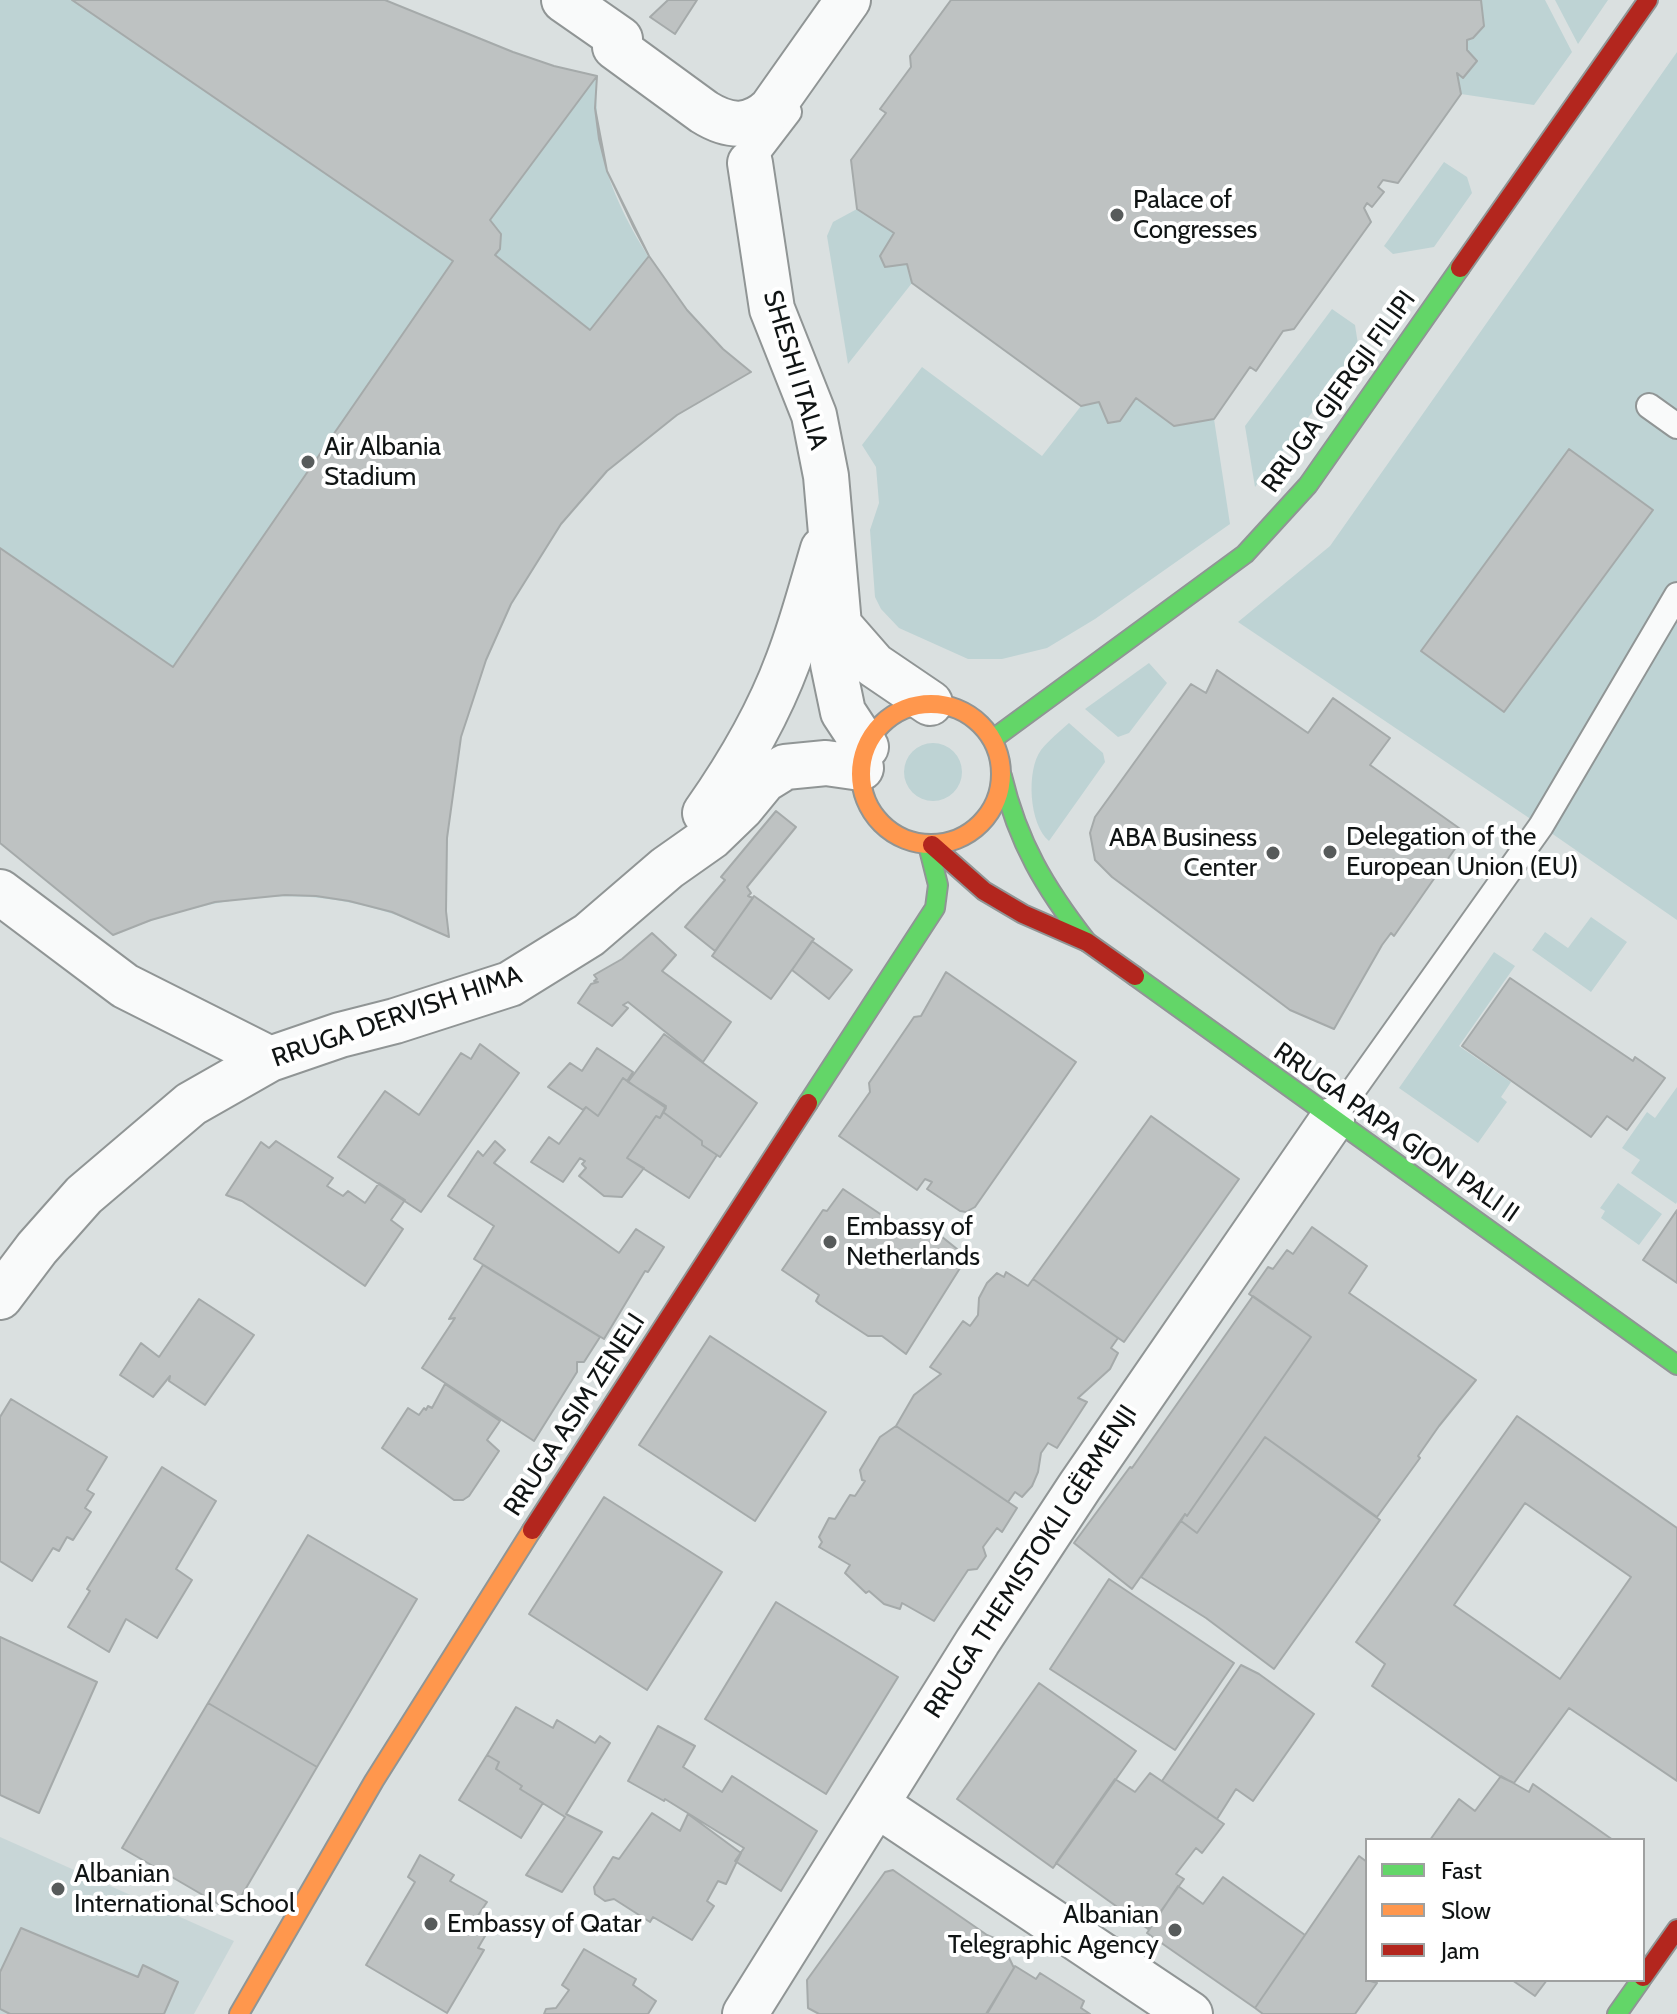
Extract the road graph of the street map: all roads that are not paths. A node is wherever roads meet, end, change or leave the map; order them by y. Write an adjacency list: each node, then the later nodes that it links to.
1 (564, 0): 2 (street)
2 (848, 0)
3 (870, 0): 5 (lane)
4 (1648, 0): 12 (street, RRUGA GJERGJI FILIPI)
5 (750, 163): 8 (street, SHESHI ITALIA)
6 (1649, 406): 7 (lane)
7 (1677, 426)
8 (830, 523): 10 (street, SHESHI ITALIA); 16 (street)
9 (1677, 595): 20 (lane)
10 (839, 625): 11 (street); 13 (street, SHESHI ITALIA)
11 (930, 703): 12 (street); 13 (street)
12 (993, 739): 14 (street)
13 (863, 757): 15 (street); 16 (street, RRUGA DERVISH HIMA)
14 (1002, 776): 15 (street); 18 (street, RRUGA PAPA GJON PALI II)
15 (930, 845): 18 (street, RRUGA PAPA GJON PALI II); 27 (street, RRUGA ASIM ZENELI)
16 (667, 868): 19 (street, RRUGA DERVISH HIMA)
17 (0, 892): 19 (street)
18 (1087, 942): 20 (street, RRUGA PAPA GJON PALI II)
19 (270, 1059): 21 (street, RRUGA DERVISH HIMA)
20 (1332, 1120): 22 (street, RRUGA PAPA GJON PALI II); 23 (street, RRUGA THEMISTOKLI GËRMENJI)
21 (0, 1297)
22 (1677, 1365)
23 (876, 1804): 28 (street, RRUGA THEMISTOKLI GËRMENJI); 29 (street)
24 (1677, 1929): 25 (street)
25 (1645, 1975)
26 (1640, 1982): 30 (street)
27 (239, 2014)
28 (745, 2014)
29 (1190, 2014)
30 (1617, 2014)

